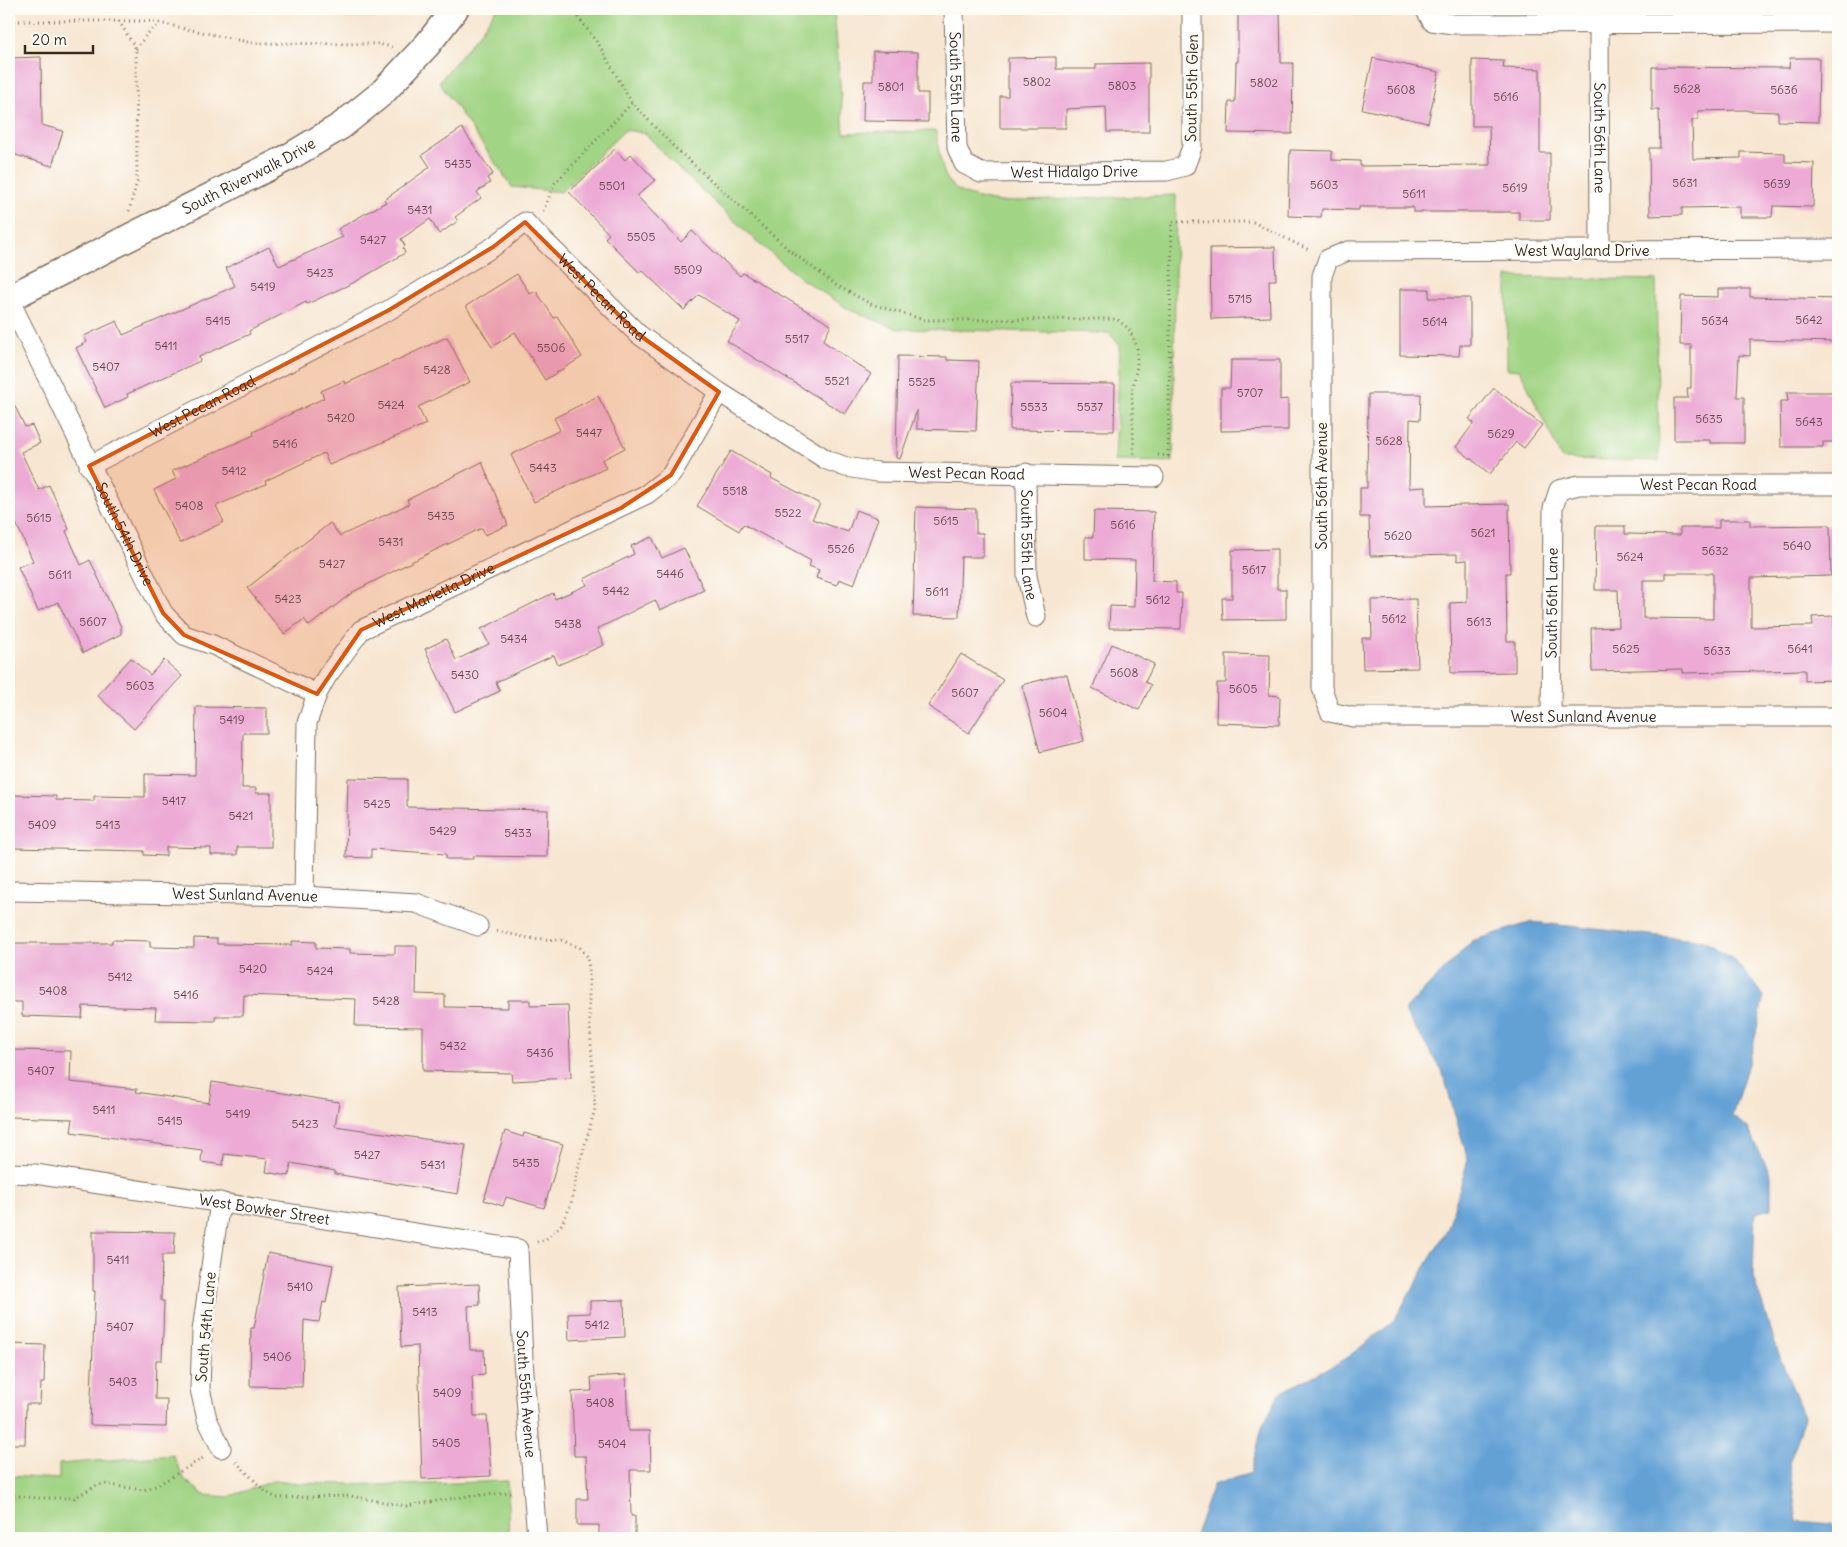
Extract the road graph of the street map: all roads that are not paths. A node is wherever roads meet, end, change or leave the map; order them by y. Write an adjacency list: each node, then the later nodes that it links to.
1 (455, 9): 12 (street, South Riverwalk Drive)
2 (954, 9): 7 (street, South 55th Lane)
3 (1192, 9): 8 (street, South 55th Glen)
4 (1428, 15): 6 (street)
5 (1838, 23): 6 (street)
6 (1599, 24): 10 (street, South 56th Lane)
7 (964, 164): 8 (street, West Hidalgo Drive)
8 (1184, 166)
9 (1838, 249): 10 (street, West Wayland Drive)
10 (1600, 251): 11 (street, West Wayland Drive)
11 (1328, 259): 21 (street, South 56th Avenue)
12 (9, 298): 14 (street, South 54th Drive)
13 (719, 392): 14 (street, West Pecan Road); 15 (street, West Pecan Road); 20 (street, West Marietta Drive)
14 (89, 466): 20 (street, South 54th Drive)
15 (1026, 474): 16 (street, West Pecan Road); 19 (street, South 55th Lane)
16 (1154, 477)
17 (1838, 485): 18 (street, West Pecan Road)
18 (1559, 490): 22 (street, South 56th Lane)
19 (1036, 617)
20 (316, 694): 25 (street, West Marietta Drive)
21 (1330, 712): 22 (street, West Sunland Avenue)
22 (1551, 715): 23 (street, West Sunland Avenue)
23 (1838, 717)
24 (9, 891): 25 (street, West Sunland Avenue)
25 (304, 896): 26 (street, West Sunland Avenue)
26 (478, 926)
27 (9, 1173): 28 (street, West Bowker Street)
28 (220, 1202): 29 (street, West Bowker Street); 30 (street, South 54th Lane)
29 (518, 1249): 31 (street, South 55th Avenue)
30 (221, 1448)
31 (537, 1538)

